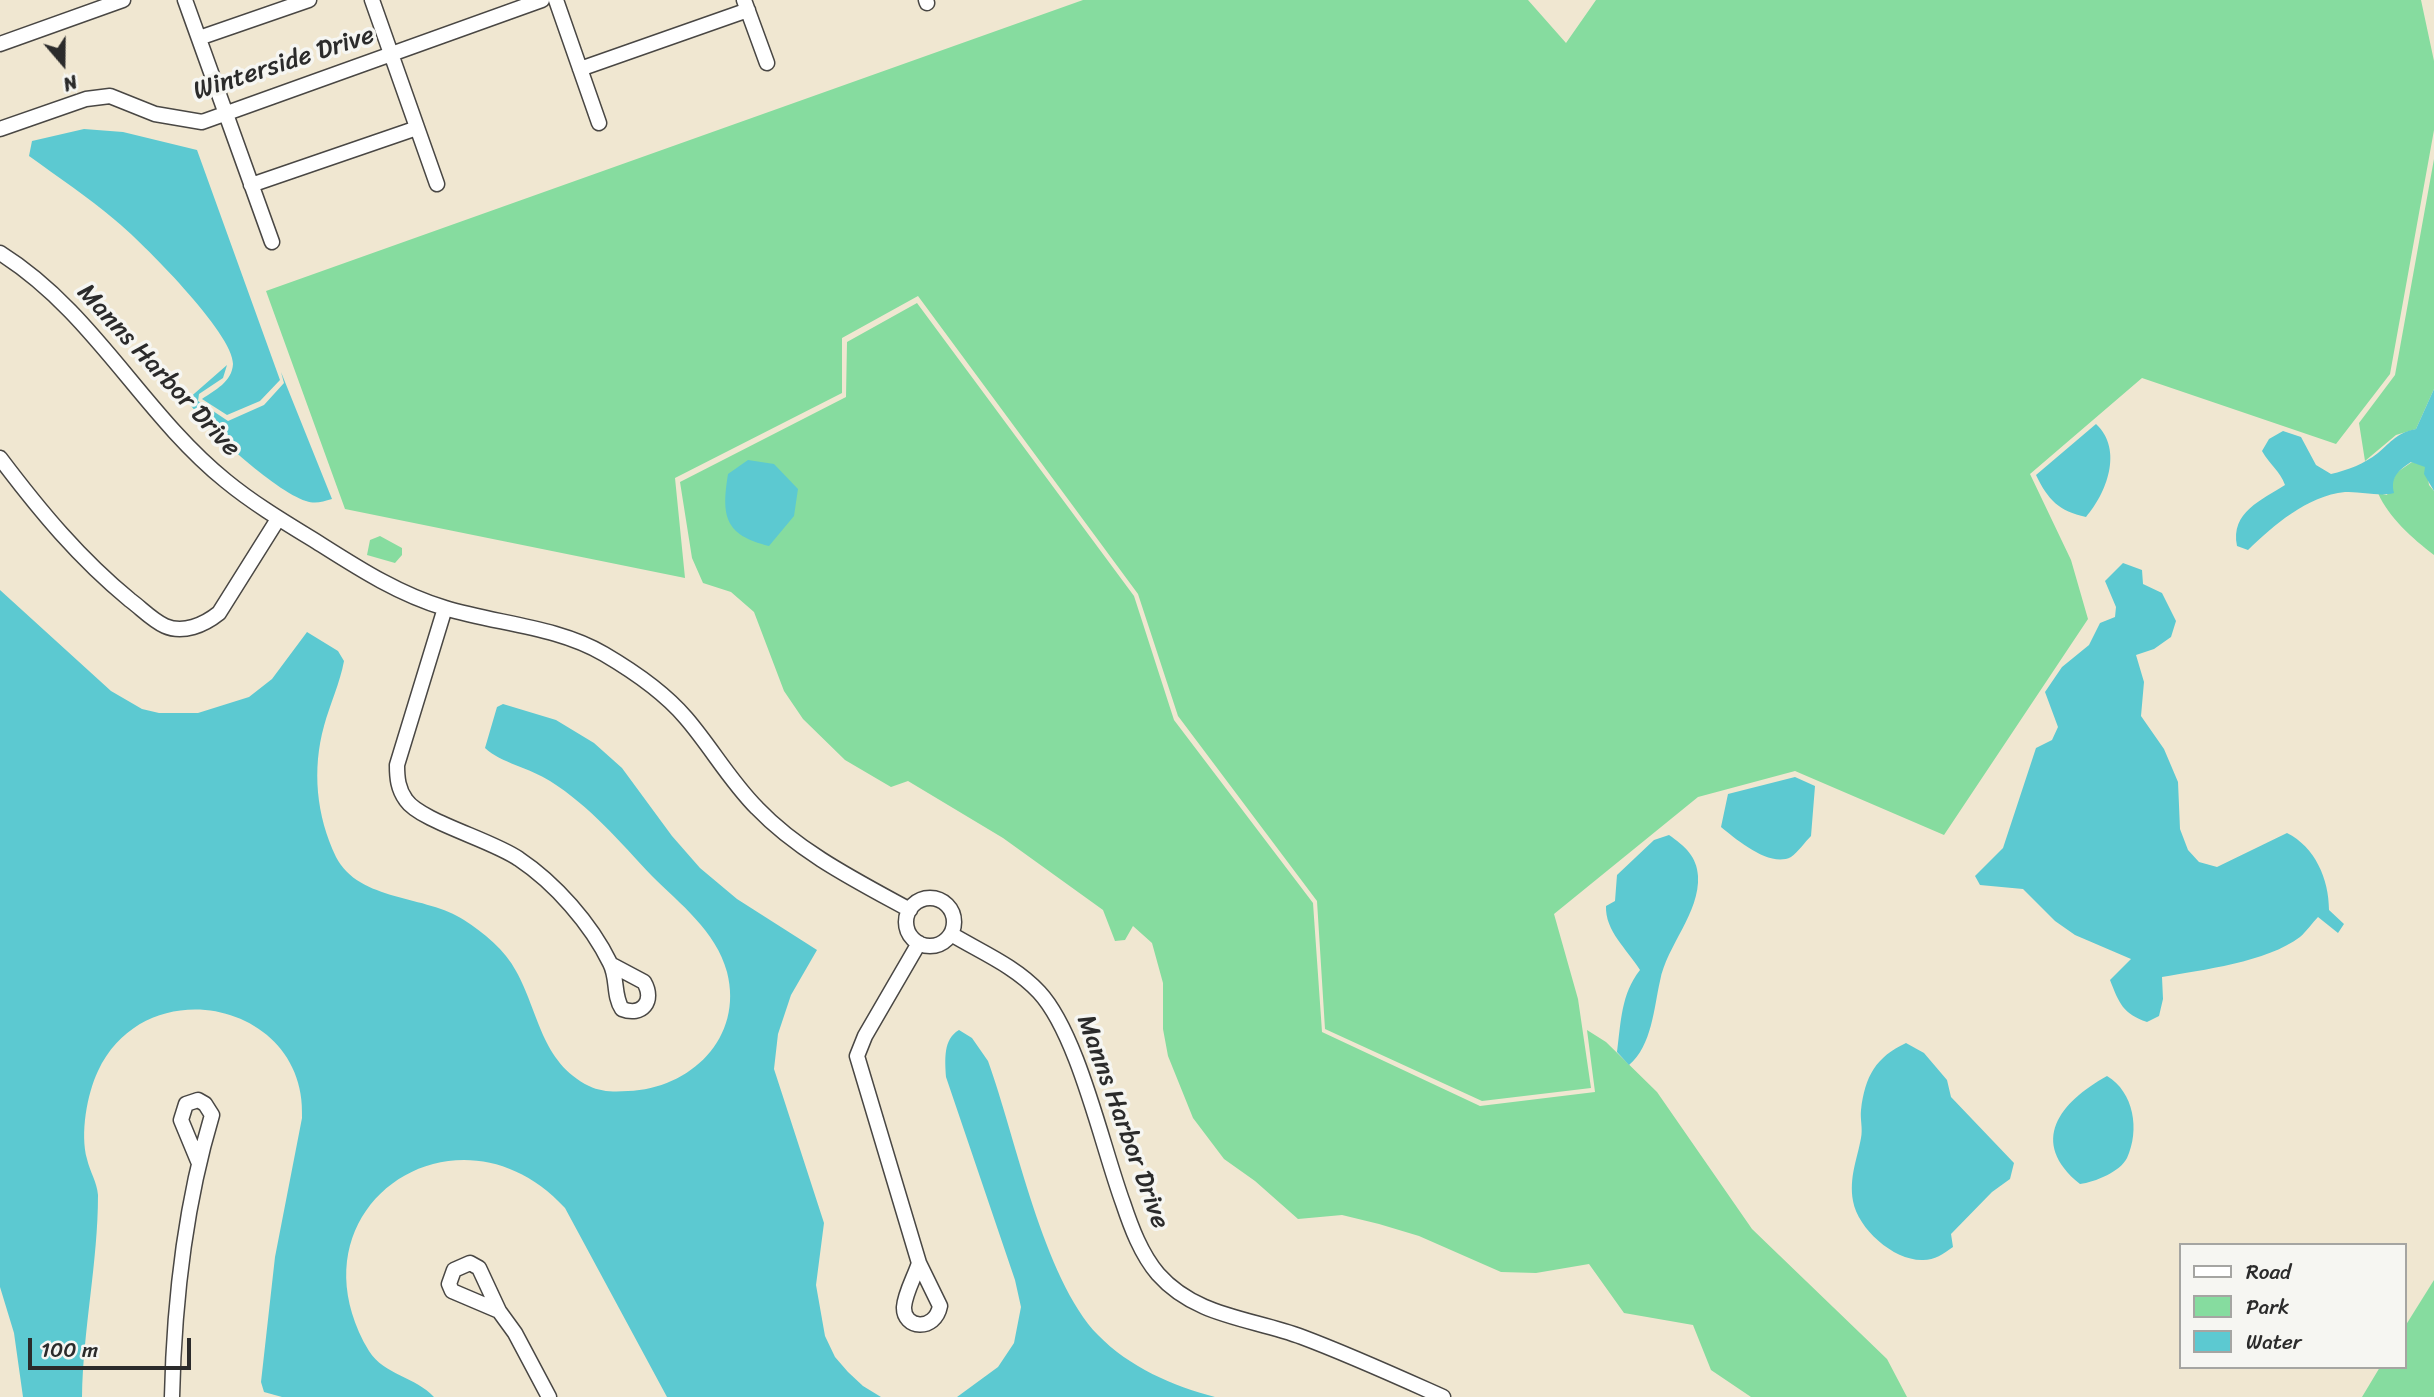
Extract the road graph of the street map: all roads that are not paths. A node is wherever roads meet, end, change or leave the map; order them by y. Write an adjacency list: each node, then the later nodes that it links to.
1 (123, 0): 9 (street)
2 (185, 0): 8 (street)
3 (309, 0): 8 (street)
4 (372, 0): 10 (street)
5 (542, 0): 10 (street, Winterside Drive)
6 (556, 0): 12 (street)
7 (746, 5): 11 (street); 12 (street)
8 (199, 38): 13 (street)
9 (0, 44)
10 (391, 54): 13 (street, Winterside Drive); 15 (street)
11 (767, 63)
12 (580, 69): 14 (street)
13 (226, 113): 16 (street, Winterside Drive); 18 (street)
14 (599, 123)
15 (417, 128): 17 (street); 18 (street)
16 (0, 129)
17 (437, 184)
18 (251, 185): 19 (street)
19 (272, 242)
20 (0, 253): 22 (street, Manns Harbor Drive)
21 (0, 458): 22 (street)
22 (278, 519): 23 (street, Manns Harbor Drive)
23 (445, 608): 24 (street, Manns Harbor Drive); 27 (street)
24 (910, 910): 25 (street); 26 (street)
25 (951, 933): 26 (street); 33 (street, Manns Harbor Drive)
26 (919, 943): 29 (street)
27 (612, 965)
28 (198, 1161): 31 (street)
29 (919, 1263)
30 (499, 1311): 32 (street)
31 (172, 1397)
32 (549, 1397)
33 (1443, 1397)

